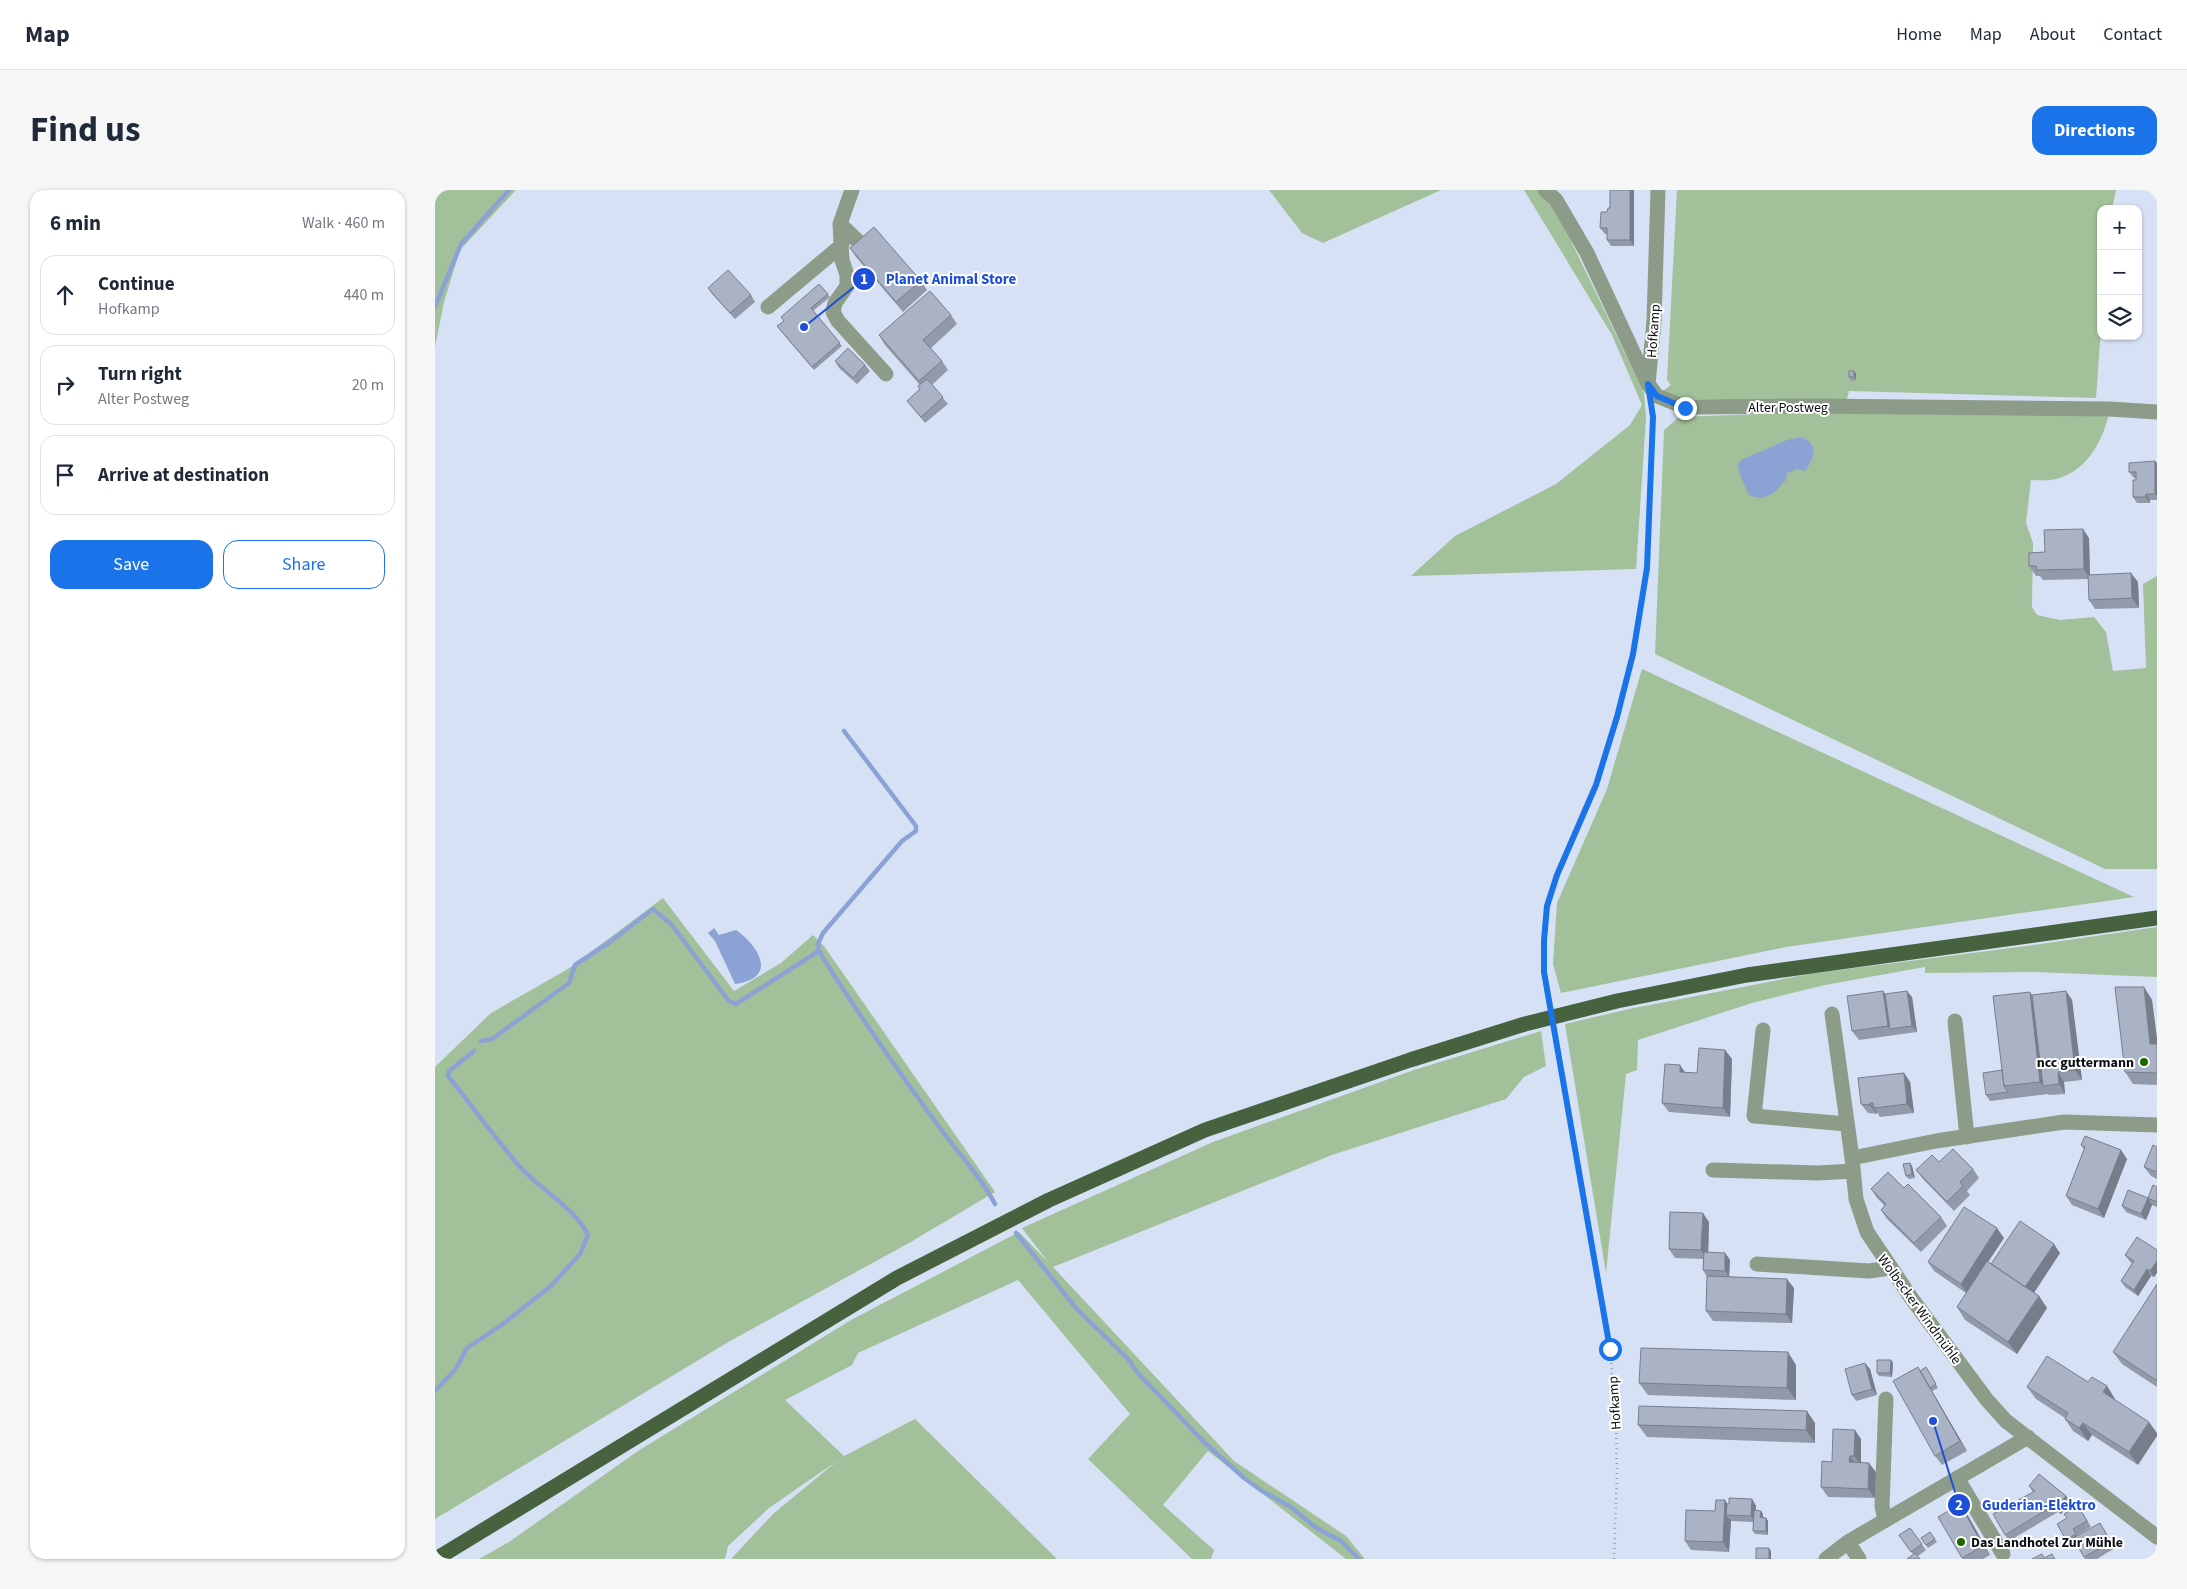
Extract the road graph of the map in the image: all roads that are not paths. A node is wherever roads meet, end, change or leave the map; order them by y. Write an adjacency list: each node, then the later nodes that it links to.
1 (852, 190): 4 (street)
2 (1545, 190): 9 (street, Alter Postweg)
3 (1658, 190): 9 (street, Hofkamp)
4 (840, 224): 5 (street); 6 (street)
5 (841, 244): 7 (street); 8 (street)
6 (863, 245)
7 (768, 307)
8 (886, 374)
9 (1648, 384): 10 (street, Alter Postweg)
10 (2157, 412)
11 (2157, 918): 29 (main road)
12 (1832, 1014): 15 (street, Wolbecker Windmühle)
13 (1955, 1021): 17 (street)
14 (1763, 1030): 15 (street)
15 (1847, 1124): 18 (street, Wolbecker Windmühle)
16 (2157, 1125): 17 (street)
17 (1967, 1137): 18 (street)
18 (1852, 1164): 19 (street); 21 (street, Wolbecker Windmühle)
19 (1713, 1170)
20 (1757, 1264): 21 (street)
21 (1890, 1268): 23 (street, Wolbecker Windmühle)
22 (1886, 1399): 25 (street)
23 (2028, 1437): 24 (street); 26 (street, Wolbecker Windmühle)
24 (1957, 1478): 25 (street); 28 (street)
25 (1885, 1520): 27 (street)
26 (2157, 1537)
27 (1848, 1542): 30 (street); 31 (street)
28 (2003, 1554)
29 (436, 1559)
30 (1826, 1559)
31 (1859, 1559)

